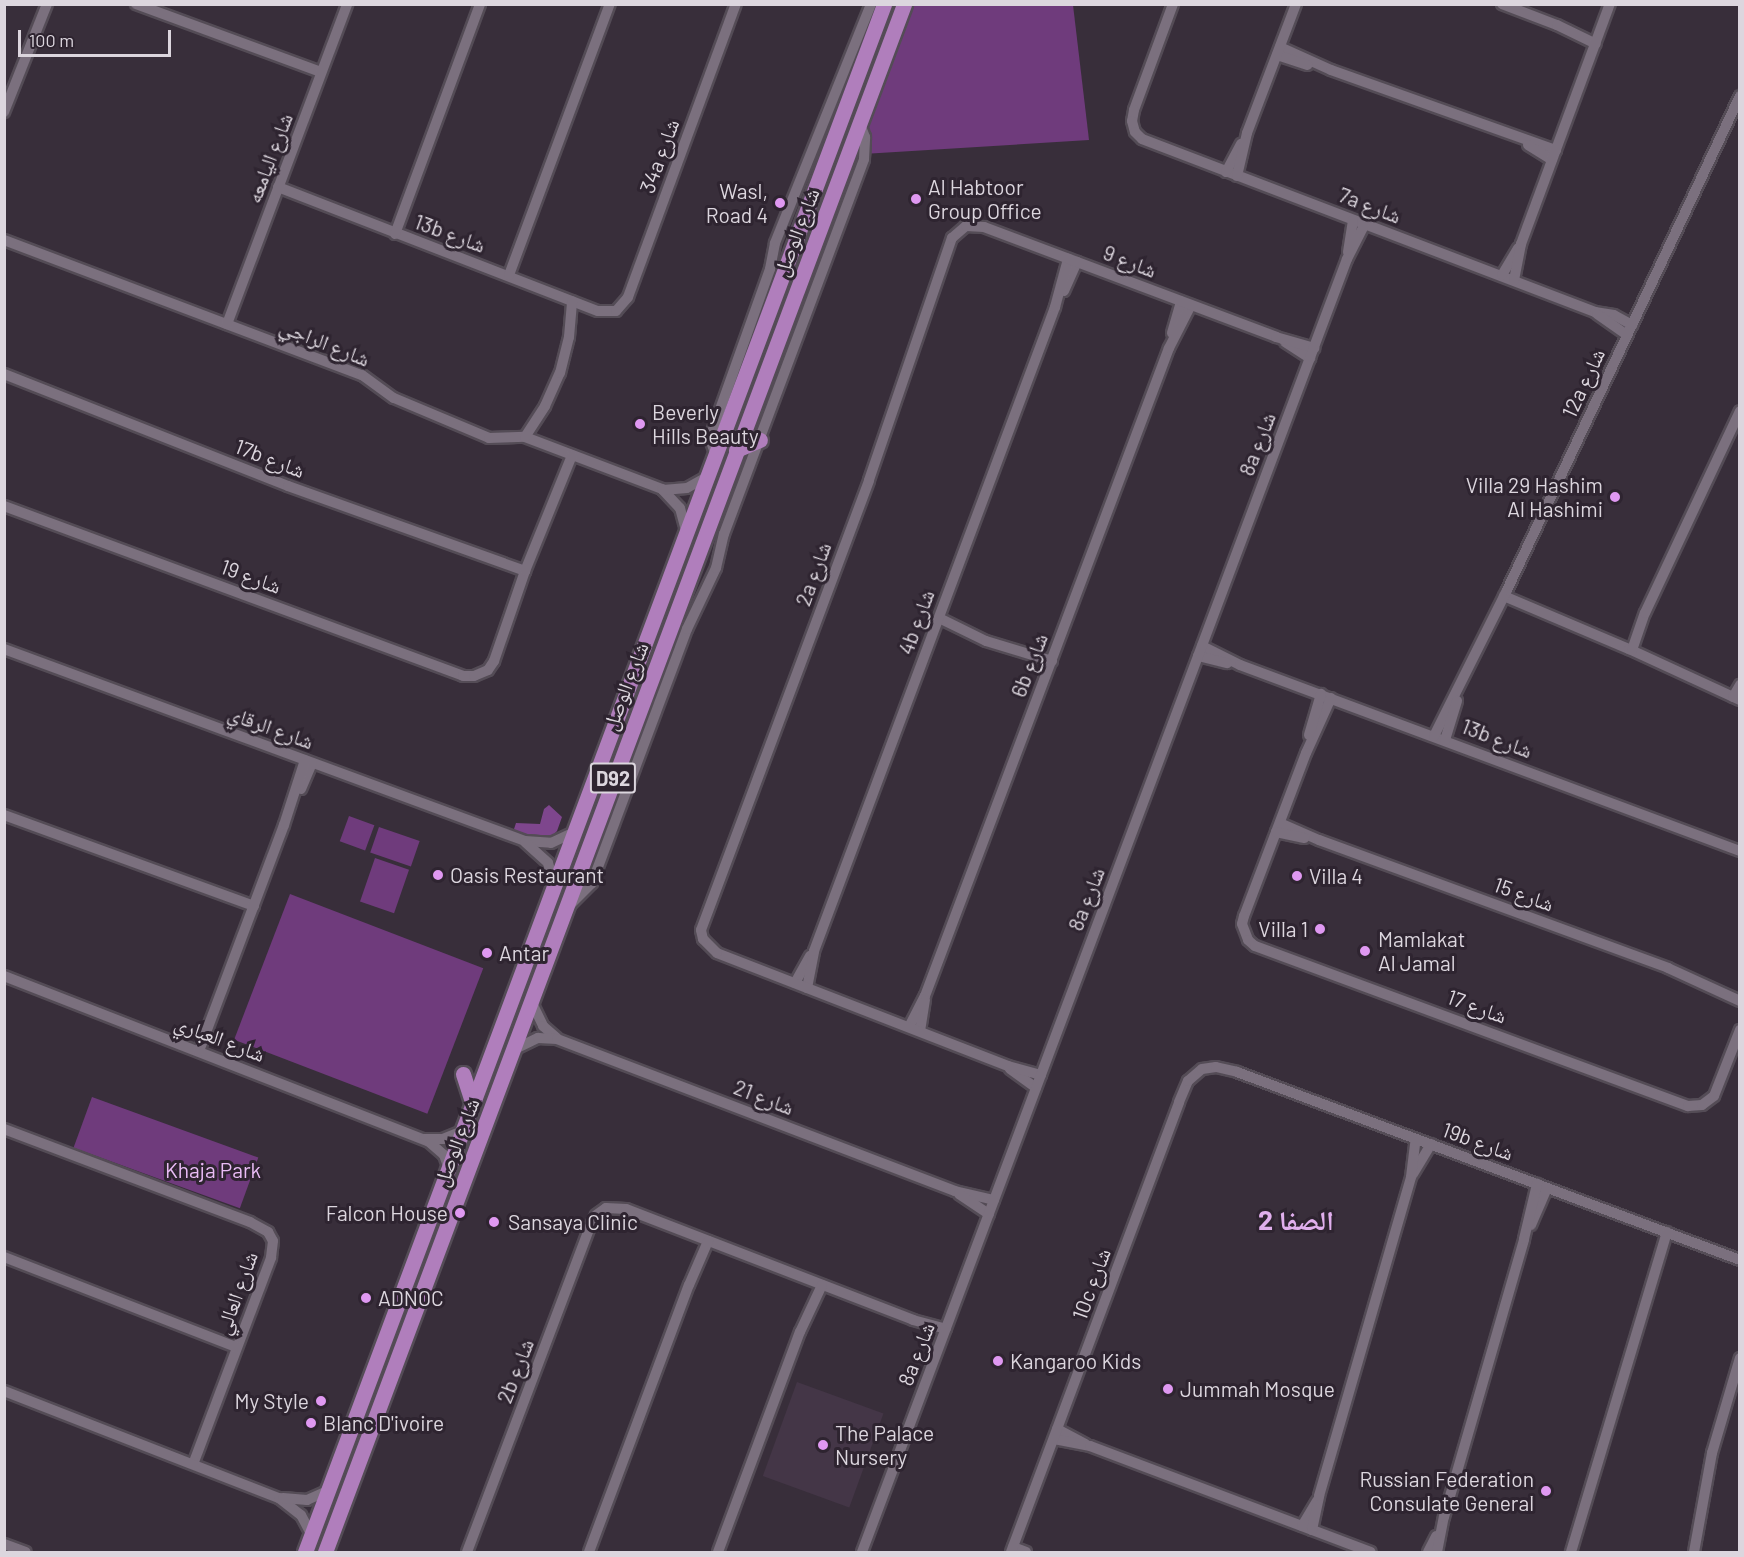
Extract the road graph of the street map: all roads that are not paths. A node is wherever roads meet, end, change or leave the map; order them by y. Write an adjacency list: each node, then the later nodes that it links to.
1 (47, 4): 18 (street)
2 (136, 4): 16 (street)
3 (347, 4): 16 (street, شارع اليامعه)
4 (480, 4): 26 (street)
5 (610, 4): 31 (street)
6 (736, 4): 36 (street, 34a شارع)
7 (871, 4): 46 (street, شارع الوصل)
8 (884, 4): 46 (main road, شارع الوصل / D92)
9 (904, 4): 19 (main road, شارع الوصل / D92)
10 (1173, 4): 21 (street, 7a شارع)
11 (1296, 4): 15 (street)
12 (1502, 4): 14 (street)
13 (1610, 4): 14 (street)
14 (1597, 40): 20 (street)
15 (1278, 51): 20 (street); 21 (street)
16 (321, 72): 22 (street, شارع اليامعه)
17 (1740, 96): 38 (street, 12a شارع)
18 (4, 112)
19 (860, 124): 43 (street); 44 (main road, شارع الوصل / D92)
20 (1554, 155): 28 (street)
21 (1231, 174): 23 (street, 7a شارع)
22 (278, 187): 26 (street, 13b شارع); 37 (street, شارع اليامعه)
23 (1353, 220): 24 (street, 7a شارع); 29 (street, 8a شارع)
24 (1365, 224): 29 (street, 8a شارع); 32 (street, 7a شارع)
25 (966, 226): 30 (street, شارع 9); 75 (street, 2a شارع)
26 (395, 234): 31 (street, 13b شارع)
27 (4, 240): 37 (street, شارع الراجي)
28 (1521, 245): 32 (street); 33 (street)
29 (1347, 259): 39 (street, 8a شارع)
30 (1073, 260): 35 (street, شارع 9); 53 (street, 4b شارع)
31 (509, 275): 34 (street, 13b شارع)
32 (1502, 275): 33 (street, 7a شارع)
33 (1514, 280): 38 (street, 7a شارع)
34 (572, 301): 36 (street, 13b شارع); 42 (street)
35 (1186, 303): 39 (street, شارع 9); 57 (street, 6b شارع)
36 (610, 312)
37 (227, 324): 42 (street, شارع الراجي)
38 (1629, 330): 52 (street, 12a شارع)
39 (1312, 353): 56 (street, 8a شارع)
40 (4, 374): 51 (street, 17b شارع)
41 (1740, 411): 54 (street)
42 (525, 437): 45 (street, شارع الراجي)
43 (760, 440): 44 (main road); 72 (street)
44 (736, 450): 72 (main road, شارع الوصل / D92)
45 (572, 455): 48 (street, شارع الراجي); 51 (street)
46 (716, 455): 47 (main road, شارع الوصل / D92)
47 (708, 476): 48 (street, شارع الراجي); 50 (main road, شارع الوصل / D92)
48 (662, 489): 50 (street, شارع الراجي)
49 (4, 506): 51 (street, شارع 19)
50 (687, 532): 67 (main road, شارع الوصل / D92)
51 (525, 571)
52 (1505, 593): 54 (street); 59 (street, 12a شارع)
53 (937, 622): 57 (street); 73 (street, 4b شارع)
54 (1628, 648): 61 (street)
55 (4, 649): 64 (street, شارع الرقاي)
56 (1200, 651): 60 (street, 13b شارع); 91 (street, 8a شارع)
57 (1050, 665): 79 (street, 6b شارع)
58 (1740, 685): 61 (street)
59 (1460, 686): 62 (street, 12a شارع); 63 (street, 12a شارع)
60 (1326, 696): 62 (street, 13b شارع); 66 (street)
61 (1736, 698)
62 (1434, 736): 63 (street, 13b شارع)
63 (1445, 740): 69 (street, 13b شارع)
64 (308, 761): 68 (street, شارع الرقاي); 71 (street)
65 (4, 815): 71 (street)
66 (1278, 827): 77 (street, شارع 15); 83 (street, شارع 17)
67 (575, 832): 68 (street, شارع الرقاي); 70 (main road, شارع الوصل / D92)
68 (525, 842): 70 (street, شارع الرقاي)
69 (1740, 851)
70 (554, 886): 93 (main road, شارع الوصل / D92)
71 (254, 906): 87 (street)
72 (562, 912): 80 (main road, شارع الوصل / D92)
73 (814, 951): 75 (street, 4b شارع); 76 (street, 4b شارع)
74 (4, 976): 87 (street, شارع العباري)
75 (795, 983): 76 (street)
76 (807, 988): 82 (street)
77 (1713, 988): 78 (street, شارع 15); 81 (street, شارع 15)
78 (1740, 994)
79 (926, 996): 82 (street, 6b شارع); 84 (street, 6b شارع)
80 (531, 1001): 85 (street, شارع 21); 86 (main road, شارع الوصل / D92)
81 (1740, 1002)
82 (909, 1027): 84 (street)
83 (1740, 1030)
84 (920, 1031): 88 (street)
85 (557, 1039): 86 (street, شارع 21); 102 (street, شارع 21)
86 (513, 1050): 116 (main road, شارع الوصل / D92)
87 (199, 1051): 96 (street, شارع العباري)
88 (1008, 1066): 91 (street); 92 (street)
89 (1202, 1069): 97 (street, 19b شارع); 114 (street, 10c شارع)
90 (463, 1074): 93 (main road)
91 (1041, 1075): 92 (street, 8a شارع)
92 (1036, 1088): 103 (street, 8a شارع)
93 (473, 1104): 95 (main road, شارع الوصل / D92)
94 (4, 1129): 111 (street, شارع العالي)
95 (463, 1131): 96 (street, شارع العباري); 99 (main road, شارع الوصل / D92)
96 (421, 1138): 99 (street, شارع العباري)
97 (1416, 1139): 98 (street, 19b شارع); 100 (street)
98 (1431, 1144): 100 (street); 101 (street, 19b شارع)
99 (449, 1169): 115 (main road, شارع الوصل / D92)
100 (1411, 1177): 121 (street)
101 (1542, 1186): 105 (street, 19b شارع); 120 (street)
102 (957, 1192): 103 (street, شارع 21); 104 (street, شارع 21)
103 (994, 1200): 104 (street, 8a شارع)
104 (989, 1214): 110 (street, 8a شارع)
105 (1667, 1232): 108 (street, 19b شارع); 136 (street)
106 (705, 1240): 109 (street); 128 (street, 2b شارع); 129 (street)
107 (4, 1257): 111 (street)
108 (1740, 1260)
109 (819, 1284): 110 (street); 130 (street)
110 (944, 1333): 131 (street, 8a شارع)
111 (236, 1347): 117 (street, شارع العالي)
112 (1740, 1358): 137 (street)
113 (4, 1391): 117 (street)
114 (1055, 1434): 121 (street); 125 (street, 10c شارع)
115 (342, 1455): 116 (main road); 118 (main road, شارع الوصل / D92)
116 (358, 1462): 124 (main road, شارع الوصل / D92)
117 (193, 1464): 119 (street)
118 (328, 1490): 119 (street); 122 (main road, شارع الوصل / D92)
119 (279, 1498): 122 (street)
120 (1444, 1517): 134 (street); 135 (street)
121 (1307, 1528): 133 (street)
122 (312, 1536): 127 (main road, شارع الوصل / D92)
123 (4, 1544): 126 (street)
124 (330, 1548)
125 (1012, 1550): 132 (street)
126 (26, 1552)
127 (305, 1552)
128 (467, 1552)
129 (589, 1552)
130 (718, 1552)
131 (862, 1552)
132 (1026, 1552)
133 (1371, 1552)
134 (1428, 1552)
135 (1437, 1552)
136 (1571, 1552)
137 (1694, 1552)

